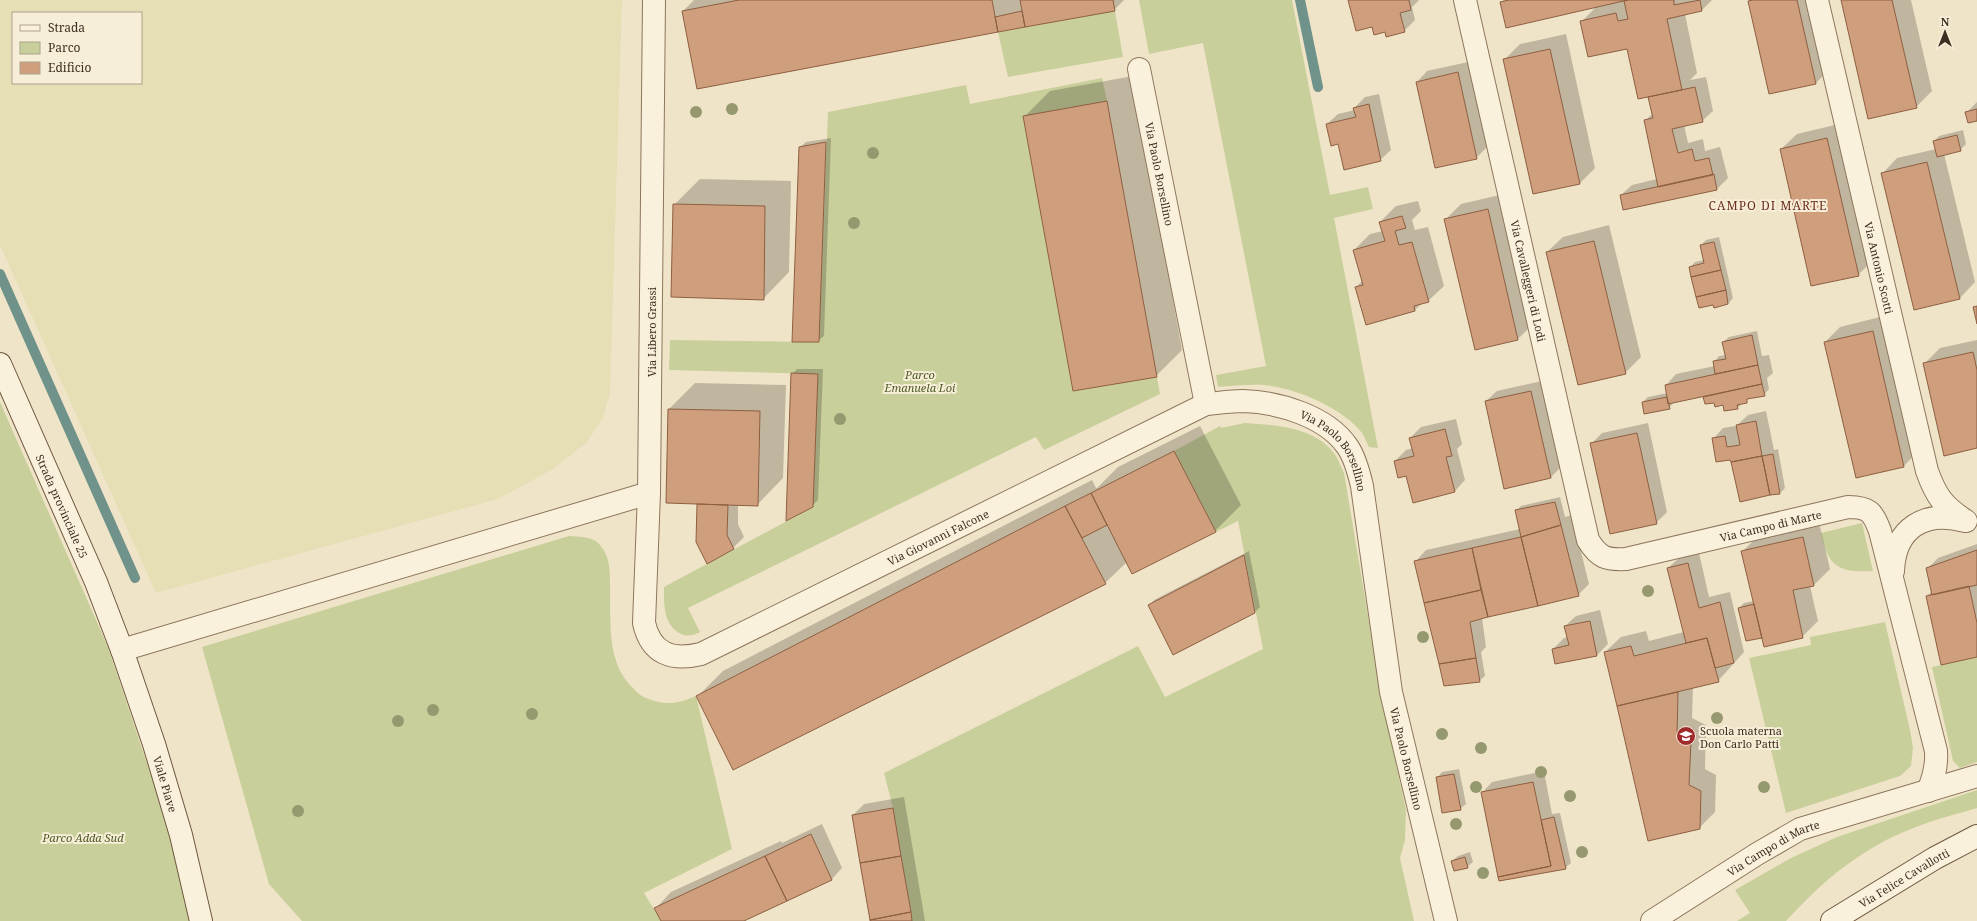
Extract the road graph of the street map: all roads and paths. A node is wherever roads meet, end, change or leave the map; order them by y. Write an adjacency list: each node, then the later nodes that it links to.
1 (654, 0): 7 (street, Via Libero Grassi)
2 (1465, 0): 9 (street, Via Cavalleggeri di Lodi)
3 (1817, 0): 8 (street, Via Antonio Scotti)
4 (1139, 69): 6 (street, Via Paolo Borsellino)
5 (0, 364): 11 (street, Strada provinciale 25)
6 (1206, 404): 12 (street, Via Giovanni Falcone); 17 (street, Via Paolo Borsellino)
7 (649, 493): 11 (street); 12 (street, Via Libero Grassi)
8 (1971, 524): 10 (street, Via Campo di Marte)
9 (1603, 556): 10 (street, Via Campo di Marte)
10 (1892, 578): 14 (street, Via Campo di Marte)
11 (122, 650): 16 (street, Viale Piave)
12 (666, 654)
13 (1977, 776): 14 (street, Via Campo di Marte)
14 (1928, 791): 18 (street, Via Campo di Marte)
15 (1977, 836): 19 (street, Via Felice Cavallotti)
16 (201, 921)
17 (1446, 921)
18 (1652, 921)
19 (1832, 921)

